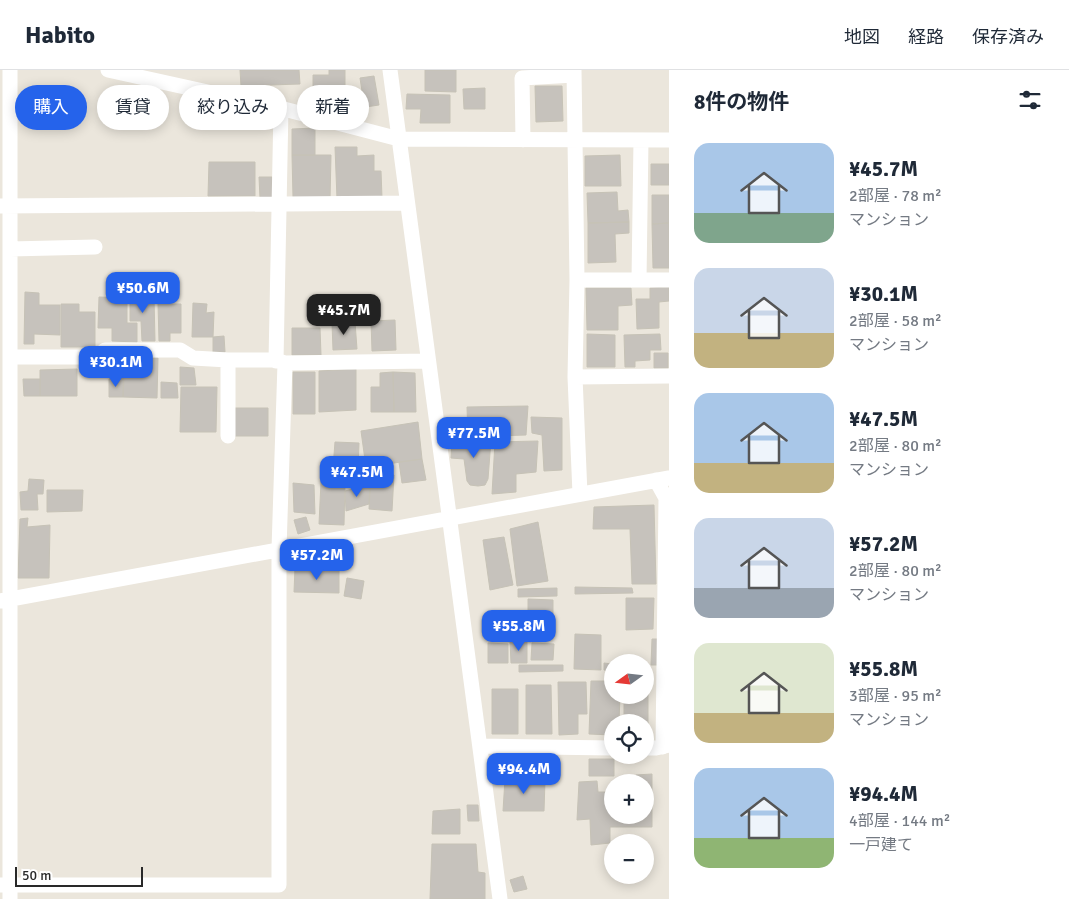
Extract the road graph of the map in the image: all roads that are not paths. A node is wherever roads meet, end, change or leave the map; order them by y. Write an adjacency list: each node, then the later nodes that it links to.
1 (10, 70): 15 (street)
2 (108, 70): 5 (street)
3 (390, 70): 8 (street)
4 (574, 72): 9 (street); 10 (street)
5 (179, 86)
6 (287, 109): 8 (street)
7 (282, 130): 14 (street)
8 (399, 140): 9 (street); 13 (street)
9 (522, 140): 10 (street)
10 (576, 140): 11 (street); 18 (street)
11 (641, 140): 12 (street); 19 (street)
12 (669, 140)
13 (407, 203): 14 (street); 23 (street)
14 (280, 204): 15 (street); 24 (street)
15 (5, 206): 17 (street)
16 (95, 247): 17 (street)
17 (10, 249): 21 (street)
18 (577, 280): 19 (street); 26 (street)
19 (639, 280): 20 (street)
20 (669, 280)
21 (10, 357): 22 (street); 28 (street)
22 (228, 360): 24 (street); 27 (street)
23 (428, 361): 24 (street); 31 (street)
24 (281, 362): 32 (street)
25 (669, 376): 26 (street)
26 (576, 377): 30 (street)
27 (228, 436)
28 (5, 451): 33 (street)
29 (663, 479): 30 (street); 35 (street)
30 (580, 494): 31 (street)
31 (449, 518): 32 (street); 34 (street)
32 (279, 549): 33 (street); 37 (street)
33 (4, 601): 37 (street)
34 (481, 746): 36 (street); 38 (street)
35 (666, 746)
36 (604, 748)
37 (7, 890)
38 (500, 899)

